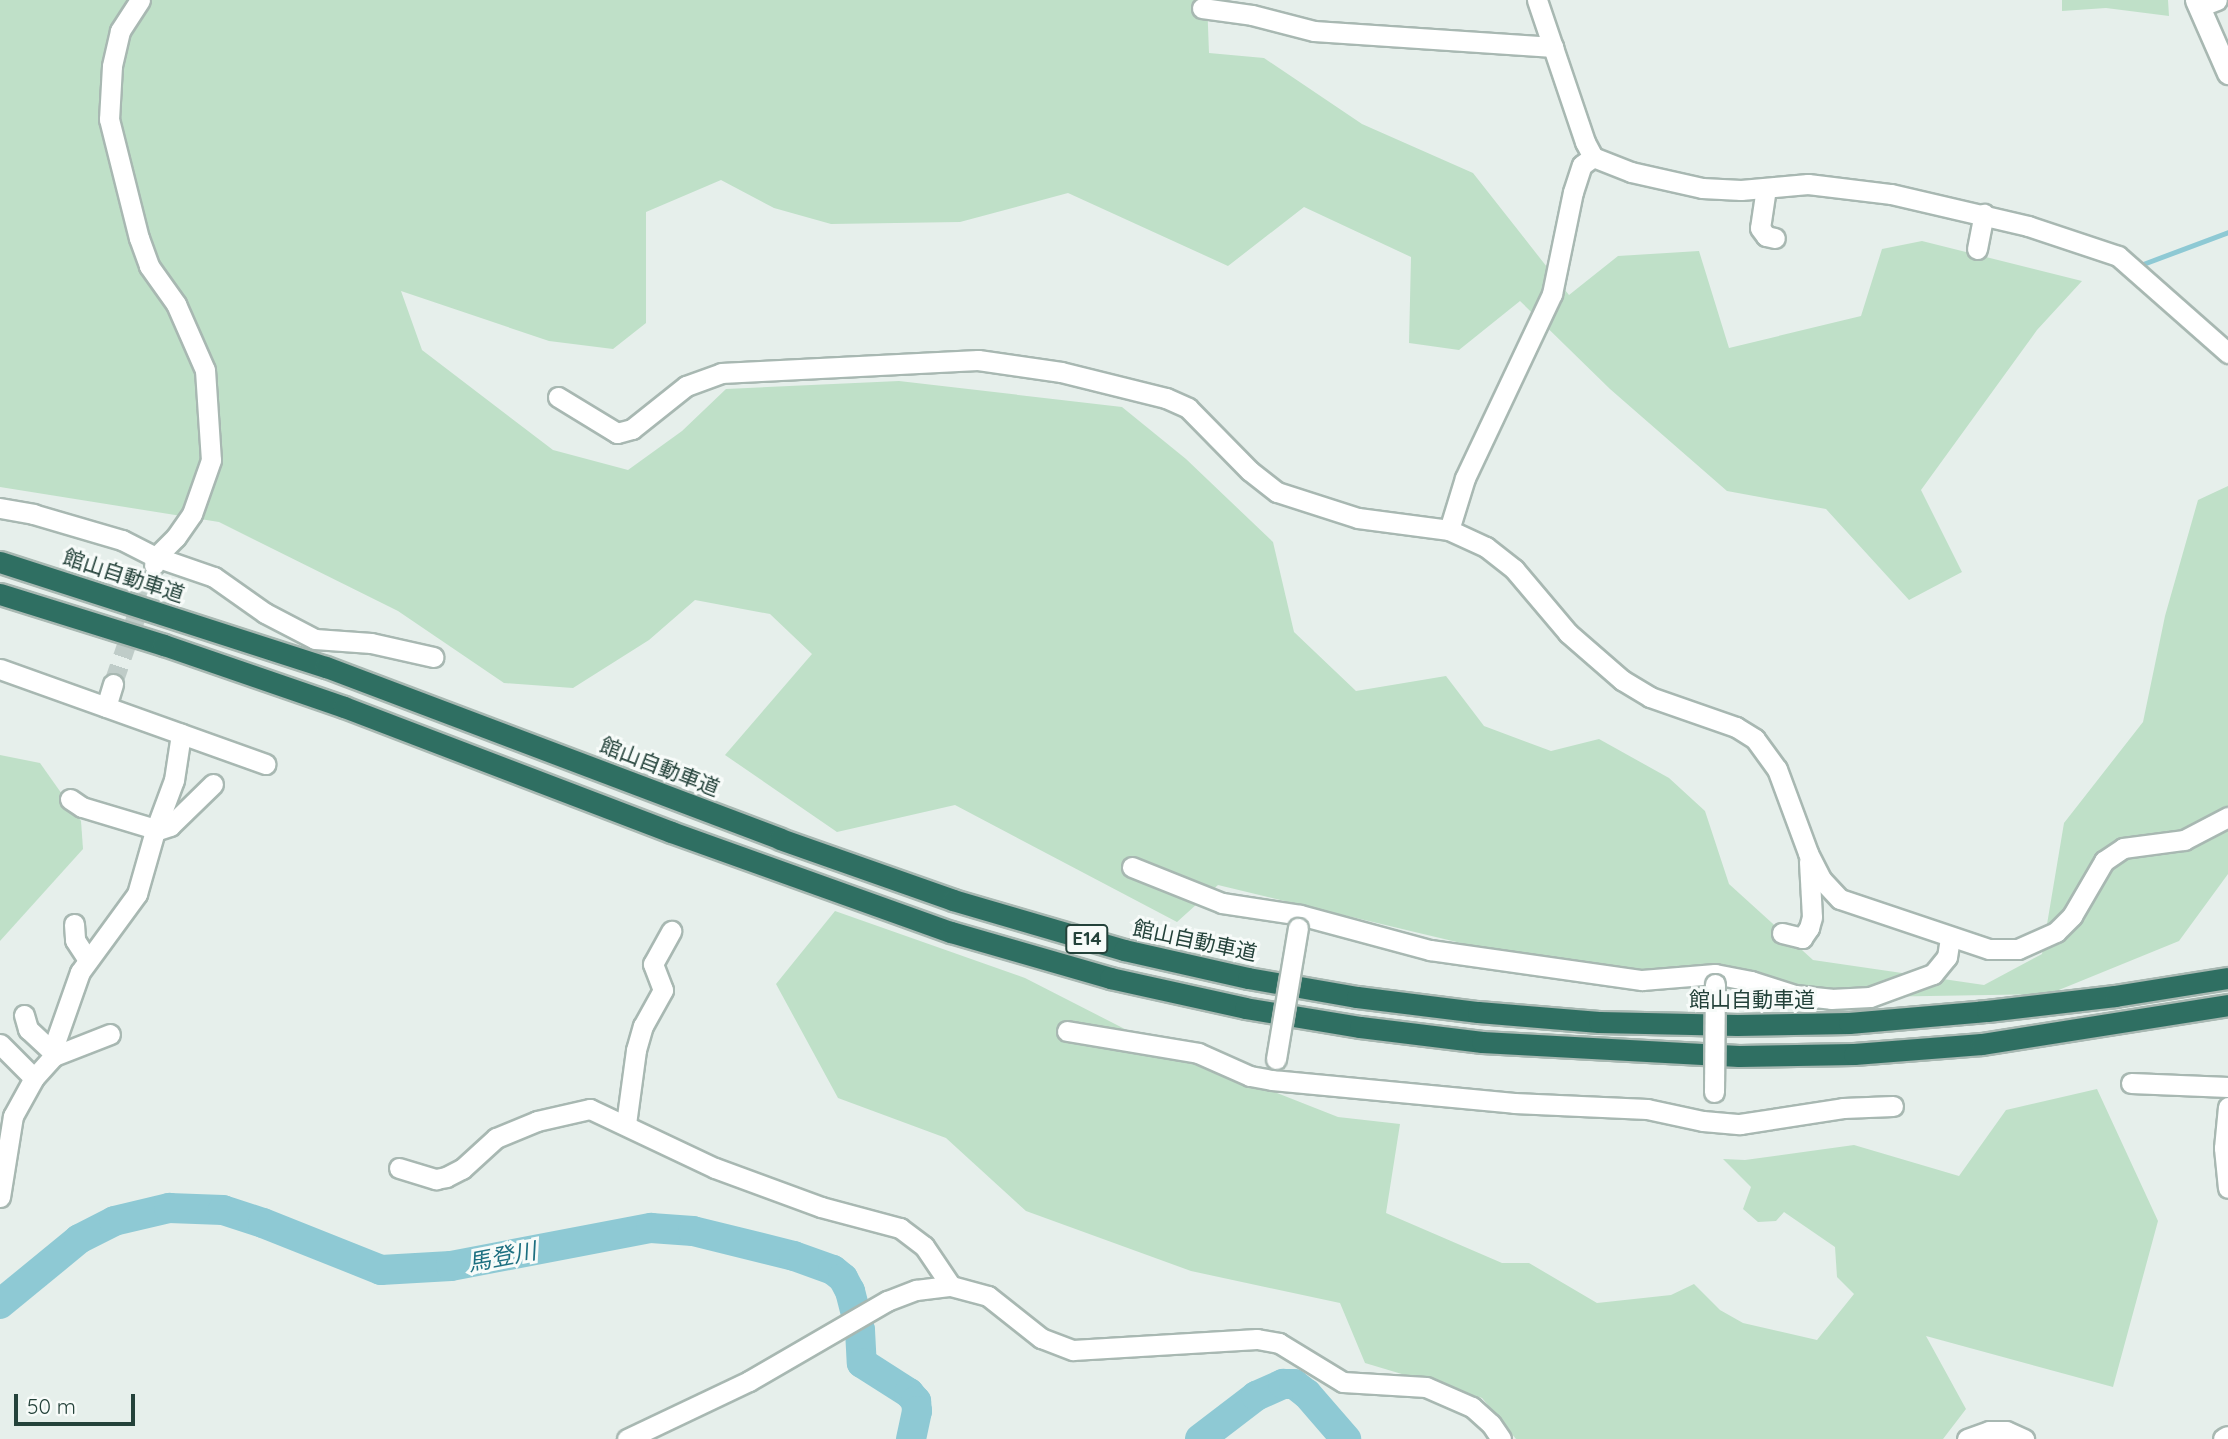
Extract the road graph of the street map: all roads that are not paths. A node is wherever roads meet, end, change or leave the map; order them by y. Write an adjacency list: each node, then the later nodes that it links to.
1 (140, 0): 16 (street)
2 (1537, 0): 5 (street)
3 (2204, 2): 6 (street)
4 (1202, 8): 5 (street)
5 (1553, 47): 7 (street)
6 (2228, 73)
7 (1593, 157): 8 (street); 15 (street)
8 (1766, 188): 9 (street); 10 (street)
9 (1984, 214): 11 (street); 12 (street)
10 (1775, 238)
11 (1977, 249)
12 (2228, 354)
13 (558, 397): 15 (street)
14 (0, 509): 16 (street)
15 (1449, 530): 29 (street)
16 (155, 561): 19 (street)
17 (0, 562): 37 (highway, 館山自動車道 / E14)
18 (0, 594): 39 (highway, E14)
19 (433, 657)
20 (0, 669): 22 (street)
21 (113, 684): 22 (street)
22 (106, 707): 23 (street)
23 (181, 734): 24 (street); 28 (street)
24 (266, 764)
25 (213, 785): 28 (street)
26 (69, 799): 28 (street)
27 (2228, 817): 35 (street)
28 (155, 830): 36 (street)
29 (1808, 853): 34 (street); 35 (street)
30 (1132, 867): 31 (street)
31 (1299, 922): 38 (street); 46 (street, bridge)
32 (74, 924): 36 (street)
33 (671, 931): 52 (street)
34 (1782, 933)
35 (1950, 937): 38 (street)
36 (88, 960): 44 (street)
37 (2228, 978)
38 (1715, 979): 51 (street, bridge)
39 (2228, 1005)
40 (24, 1015): 44 (street)
41 (1067, 1031): 46 (street)
42 (110, 1034): 44 (street)
43 (0, 1044): 45 (street)
44 (54, 1054): 45 (street)
45 (34, 1078): 55 (street)
46 (1272, 1080): 51 (street)
47 (2131, 1083): 48 (street)
48 (2228, 1087)
49 (1893, 1106): 51 (street)
50 (2228, 1107): 54 (street)
51 (1713, 1122)
52 (626, 1124): 53 (street); 56 (street)
53 (399, 1168)
54 (2228, 1188)
55 (0, 1197)
56 (951, 1286): 57 (street); 58 (street)
57 (627, 1439)
58 (1501, 1439)
59 (1967, 1439): 60 (street)
60 (2024, 1439)

